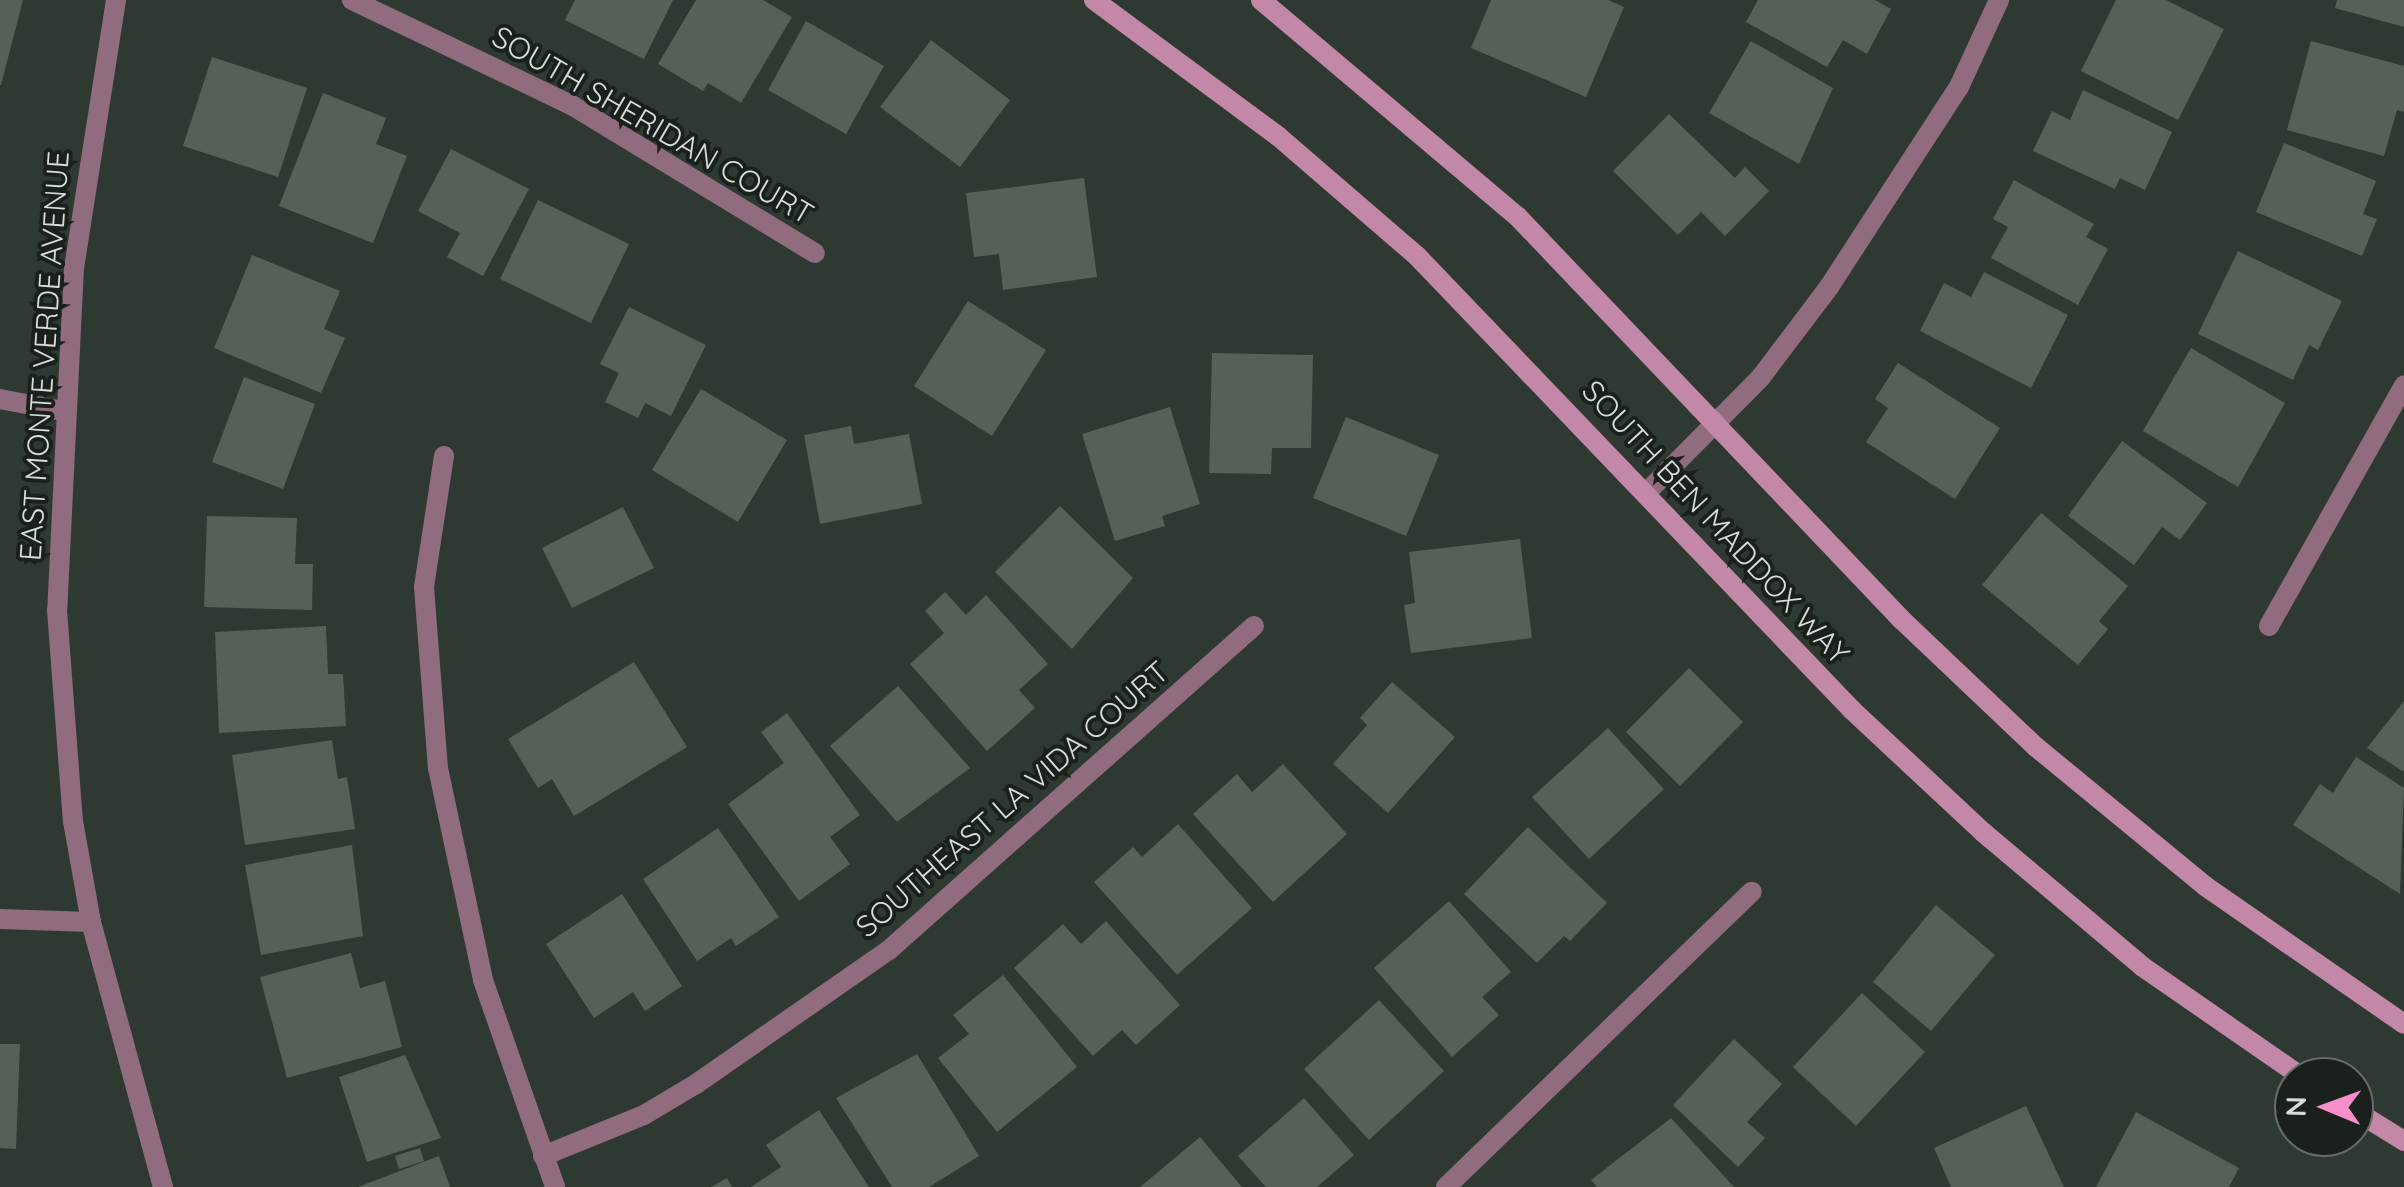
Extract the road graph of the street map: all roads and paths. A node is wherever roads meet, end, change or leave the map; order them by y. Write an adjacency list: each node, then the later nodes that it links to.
1 (116, 0): 9 (street, EAST MONTE VERDE AVENUE)
2 (352, 0): 6 (street, SOUTH SHERIDAN COURT)
3 (1094, 0): 12 (main road, SOUTH BEN MADDOX WAY)
4 (1262, 0): 10 (main road)
5 (1999, 0): 10 (street)
6 (815, 253)
7 (2404, 384): 14 (street)
8 (0, 399): 9 (street)
9 (63, 411): 17 (street, EAST MONTE VERDE AVENUE)
10 (1716, 422): 12 (street); 18 (main road)
11 (444, 456): 22 (street)
12 (1646, 493): 19 (main road, SOUTH BEN MADDOX WAY)
13 (1254, 626): 22 (street, SOUTHEAST LA VIDA COURT)
14 (2269, 626)
15 (1752, 892): 25 (street)
16 (0, 919): 17 (street)
17 (91, 922): 23 (street, EAST MONTE VERDE AVENUE)
18 (2404, 1024)
19 (2274, 1058)
20 (2374, 1122): 21 (main road)
21 (2404, 1140)
22 (543, 1156): 24 (street)
23 (163, 1187)
24 (556, 1187)
25 (1446, 1187)

